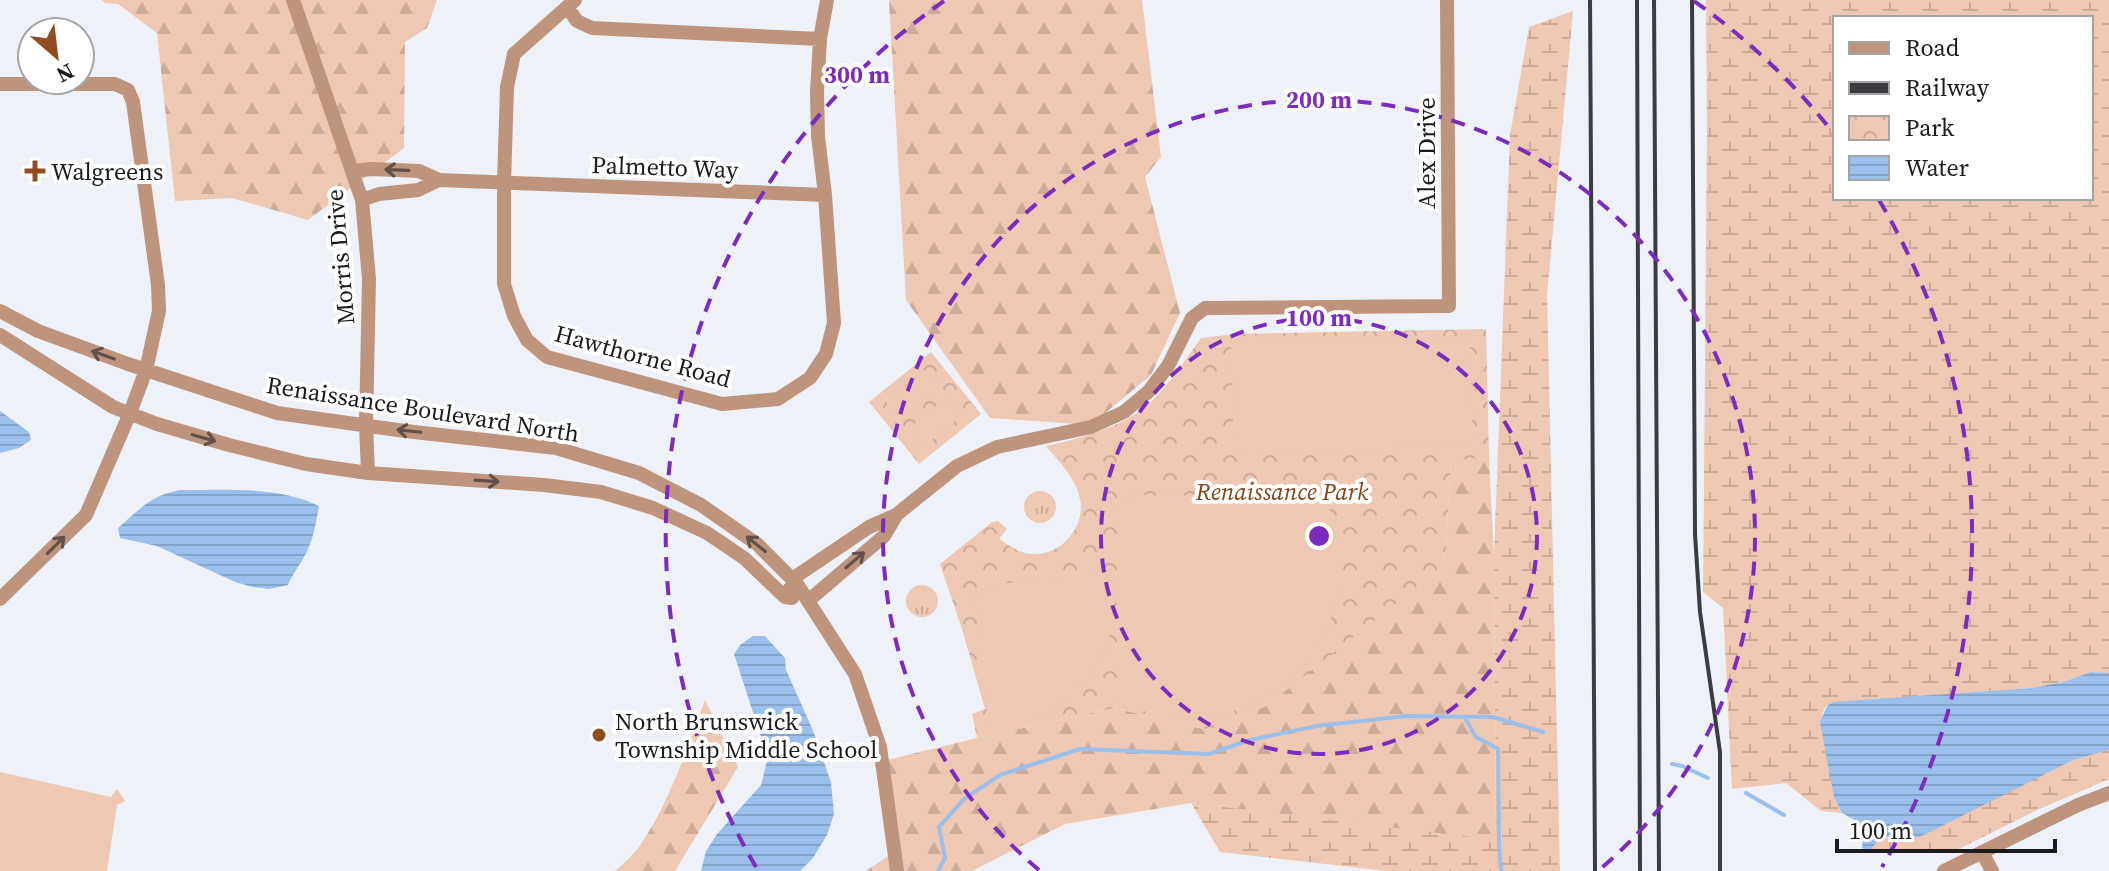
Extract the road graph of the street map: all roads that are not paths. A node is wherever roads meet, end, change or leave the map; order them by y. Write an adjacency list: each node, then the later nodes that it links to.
1 (293, 0): 7 (street, Morris Drive)
2 (827, 0): 5 (street, Hawthorne Road)
3 (1447, 0): 18 (street, Alex Drive)
4 (572, 4): 5 (street); 9 (street, Hawthorne Road)
5 (820, 39): 10 (street, Hawthorne Road)
6 (0, 84): 14 (street)
7 (354, 171): 8 (street, one-way to 7); 11 (street, Morris Drive)
8 (439, 180): 9 (street); 11 (street)
9 (504, 183): 10 (street, Palmetto Way); 10 (street, Hawthorne Road)
10 (825, 195)
11 (362, 200): 16 (street, Morris Drive)
12 (0, 311): 14 (street, Renaissance Boulevard North, one-way to 12)
13 (0, 335): 15 (street)
14 (146, 370): 15 (street); 16 (street, Renaissance Boulevard North)
15 (130, 413): 17 (street, one-way to 17); 21 (street, one-way to 15)
16 (366, 425): 17 (street, Morris Drive); 19 (street, Renaissance Boulevard North, one-way to 16)
17 (368, 473): 20 (street, one-way to 20)
18 (896, 515): 19 (street); 22 (street, one-way to 18)
19 (795, 581): 20 (street); 22 (street, Renaissance Boulevard North)
20 (785, 597): 22 (street)
21 (0, 599)
22 (808, 601): 25 (street, Renaissance Boulevard North)
23 (2109, 793): 24 (street)
24 (1982, 852): 26 (street); 27 (street)
25 (897, 871)
26 (1944, 871)
27 (1992, 871)

